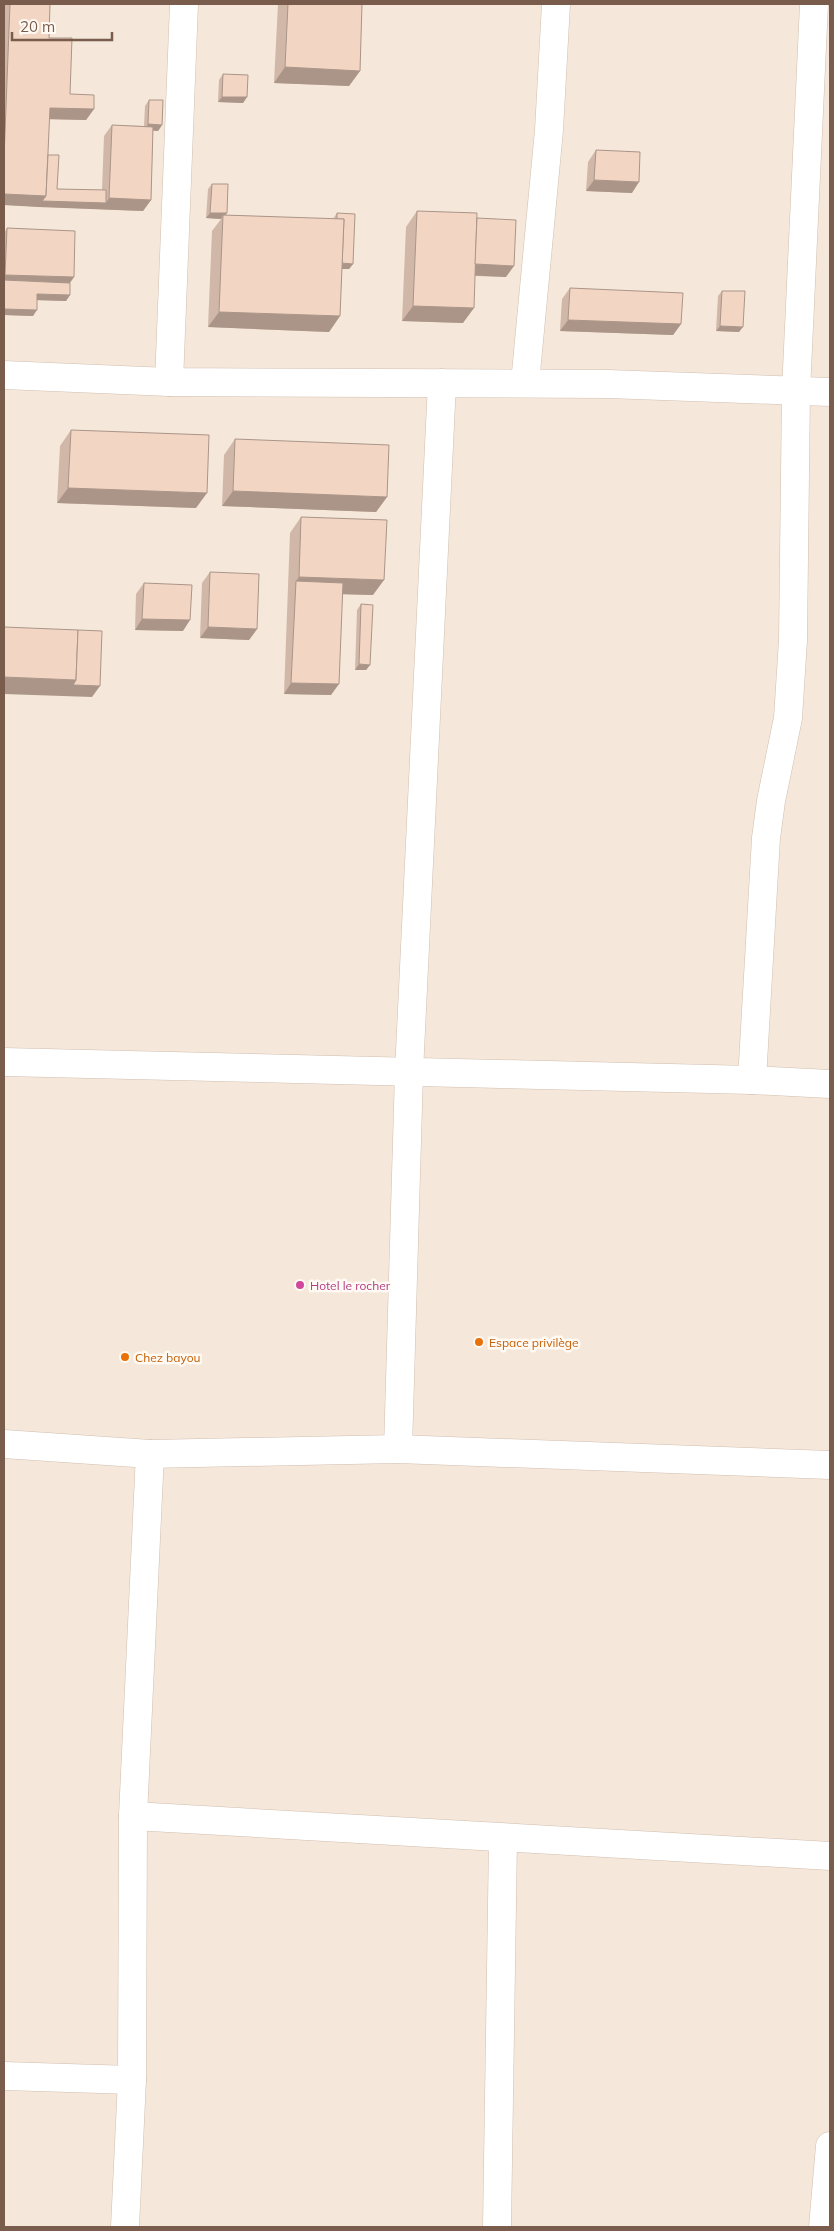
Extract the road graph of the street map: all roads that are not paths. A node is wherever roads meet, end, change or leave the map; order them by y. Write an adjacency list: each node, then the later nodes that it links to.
1 (184, 4): 5 (street)
2 (556, 4): 7 (street)
3 (814, 4): 8 (street)
4 (4, 375): 5 (street)
5 (169, 382): 6 (street)
6 (442, 383): 7 (street); 11 (street)
7 (525, 383): 8 (street)
8 (796, 391): 9 (street); 12 (street)
9 (830, 392)
10 (4, 1062): 11 (street)
11 (409, 1072): 12 (street); 15 (street)
12 (752, 1080): 13 (street)
13 (830, 1084)
14 (4, 1444): 16 (street)
15 (398, 1449): 16 (street); 17 (street)
16 (150, 1454): 18 (street)
17 (830, 1466)
18 (133, 1816): 19 (street); 22 (street)
19 (503, 1839): 20 (street); 25 (street)
20 (830, 1856)
21 (4, 2076): 22 (street)
22 (132, 2080): 24 (street)
23 (830, 2146): 26 (street)
24 (125, 2227)
25 (497, 2227)
26 (823, 2227)

